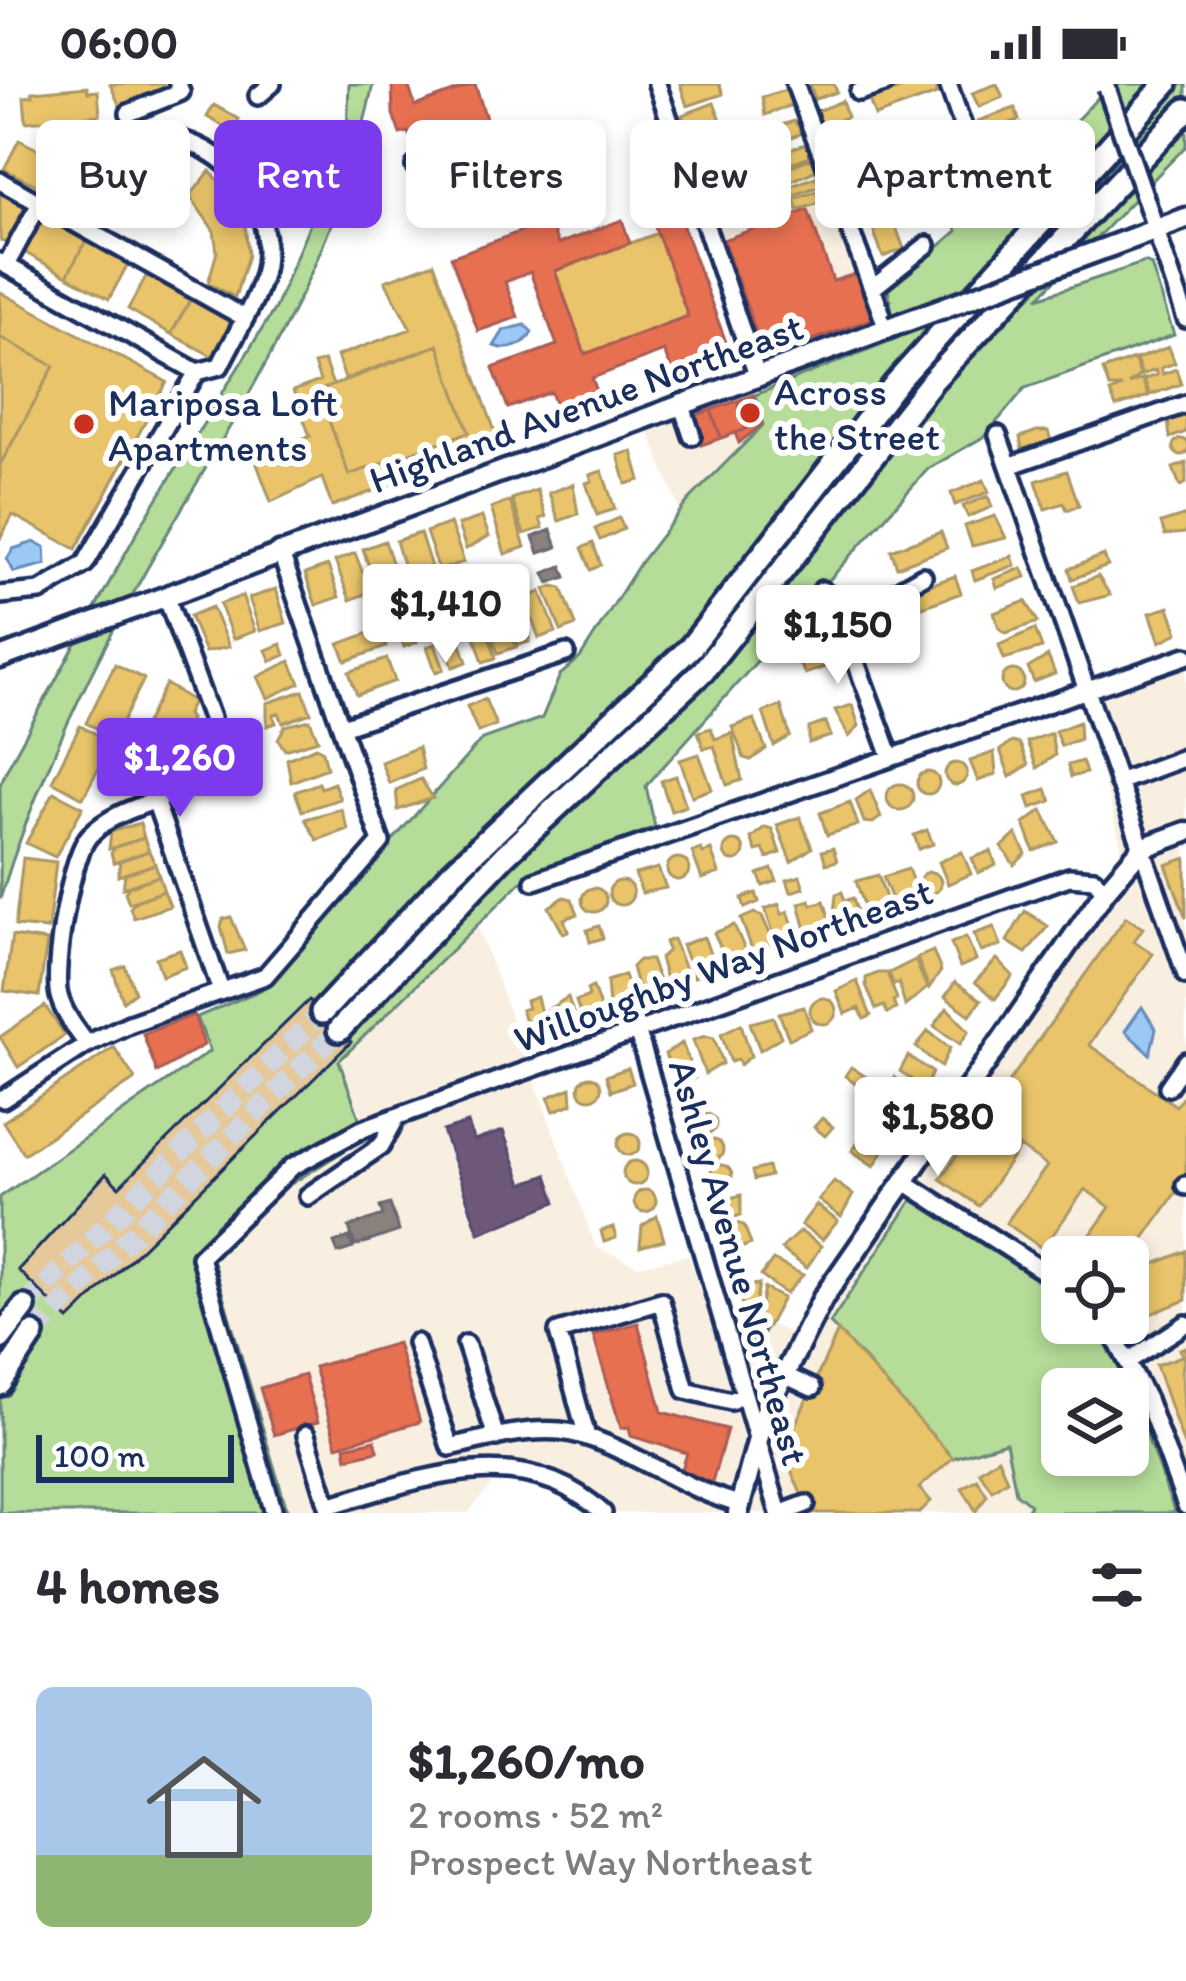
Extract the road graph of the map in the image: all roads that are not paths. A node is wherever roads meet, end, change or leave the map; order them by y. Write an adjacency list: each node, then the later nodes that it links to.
1 (178, 84): 12 (street)
2 (272, 84): 10 (street)
3 (657, 84): 30 (street)
4 (795, 84): 14 (street)
5 (884, 84): 9 (street)
6 (948, 84): 13 (street)
7 (1166, 84): 57 (highway)
8 (1106, 86): 22 (street, bridge)
9 (860, 92)
10 (258, 96)
11 (1186, 110): 58 (highway)
12 (129, 112)
13 (961, 120)
14 (815, 134)
15 (190, 142): 26 (street)
16 (0, 181): 17 (street)
17 (36, 200)
18 (36, 211): 24 (street)
19 (1186, 218): 22 (main road, Highland Avenue Northeast)
20 (85, 228): 26 (street)
21 (852, 228): 25 (street)
22 (1154, 230): 27 (street); 28 (main road, Highland Avenue Northeast, bridge)
23 (927, 245): 25 (street)
24 (3, 264): 29 (street)
25 (873, 288): 28 (street)
26 (243, 317): 29 (street)
27 (1186, 319)
28 (889, 327): 30 (main road, Highland Avenue Northeast)
29 (197, 371): 39 (street)
30 (757, 375): 31 (main road, Highland Avenue Northeast)
31 (681, 403): 34 (street); 36 (main road, Highland Avenue Northeast)
32 (1186, 404): 35 (street)
33 (998, 435): 35 (street)
34 (692, 436)
35 (1009, 466): 45 (street)
36 (280, 551): 40 (main road, Highland Avenue Northeast); 46 (street)
37 (923, 576): 41 (street)
38 (822, 590): 41 (street)
39 (0, 595)
40 (166, 596): 43 (main road, Highland Avenue Northeast); 50 (street)
41 (842, 623): 47 (street)
42 (566, 652): 46 (street)
43 (5, 656)
44 (1186, 656): 45 (street)
45 (1087, 691): 47 (street); 49 (street)
46 (342, 727): 56 (street)
47 (890, 757): 53 (street)
48 (1186, 758): 49 (street)
49 (1118, 782): 52 (street)
50 (156, 803): 56 (street); 60 (street)
51 (1186, 832): 52 (main road)
52 (1142, 848): 54 (main road); 55 (street)
53 (534, 881)
54 (1105, 891): 59 (street, Willoughby Way Northeast); 65 (main road)
55 (1186, 975)
56 (221, 992): 60 (street)
57 (322, 1012)
58 (339, 1030)
59 (637, 1030): 64 (street, Willoughby Way Northeast); 79 (street, Ashley Avenue Northeast)
60 (87, 1044): 63 (street)
61 (1186, 1061): 62 (street)
62 (1168, 1087)
63 (3, 1099)
64 (397, 1117): 66 (street); 89 (street, Willoughby Way Northeast)
65 (904, 1181): 67 (street); 76 (main road)
66 (308, 1196)
67 (1041, 1269)
68 (0, 1322): 71 (highway)
69 (1186, 1324): 75 (street)
70 (33, 1334): 77 (highway)
71 (0, 1338)
72 (416, 1343): 84 (street)
73 (466, 1344): 81 (street)
74 (1120, 1344): 75 (street)
75 (1130, 1360): 87 (street)
76 (782, 1374): 78 (street); 83 (main road)
77 (0, 1384)
78 (812, 1388)
79 (742, 1395): 82 (street); 83 (street, Ashley Avenue Northeast)
80 (306, 1435): 85 (street)
81 (496, 1437): 82 (street); 84 (street)
82 (587, 1437): 88 (street)
83 (755, 1443): 88 (main road); 91 (street, Ashley Avenue Northeast)
84 (450, 1447): 85 (street)
85 (455, 1469): 90 (street)
86 (806, 1504): 91 (street)
87 (1186, 1506)
88 (739, 1508)
89 (274, 1513)
90 (603, 1513)
91 (781, 1513)

